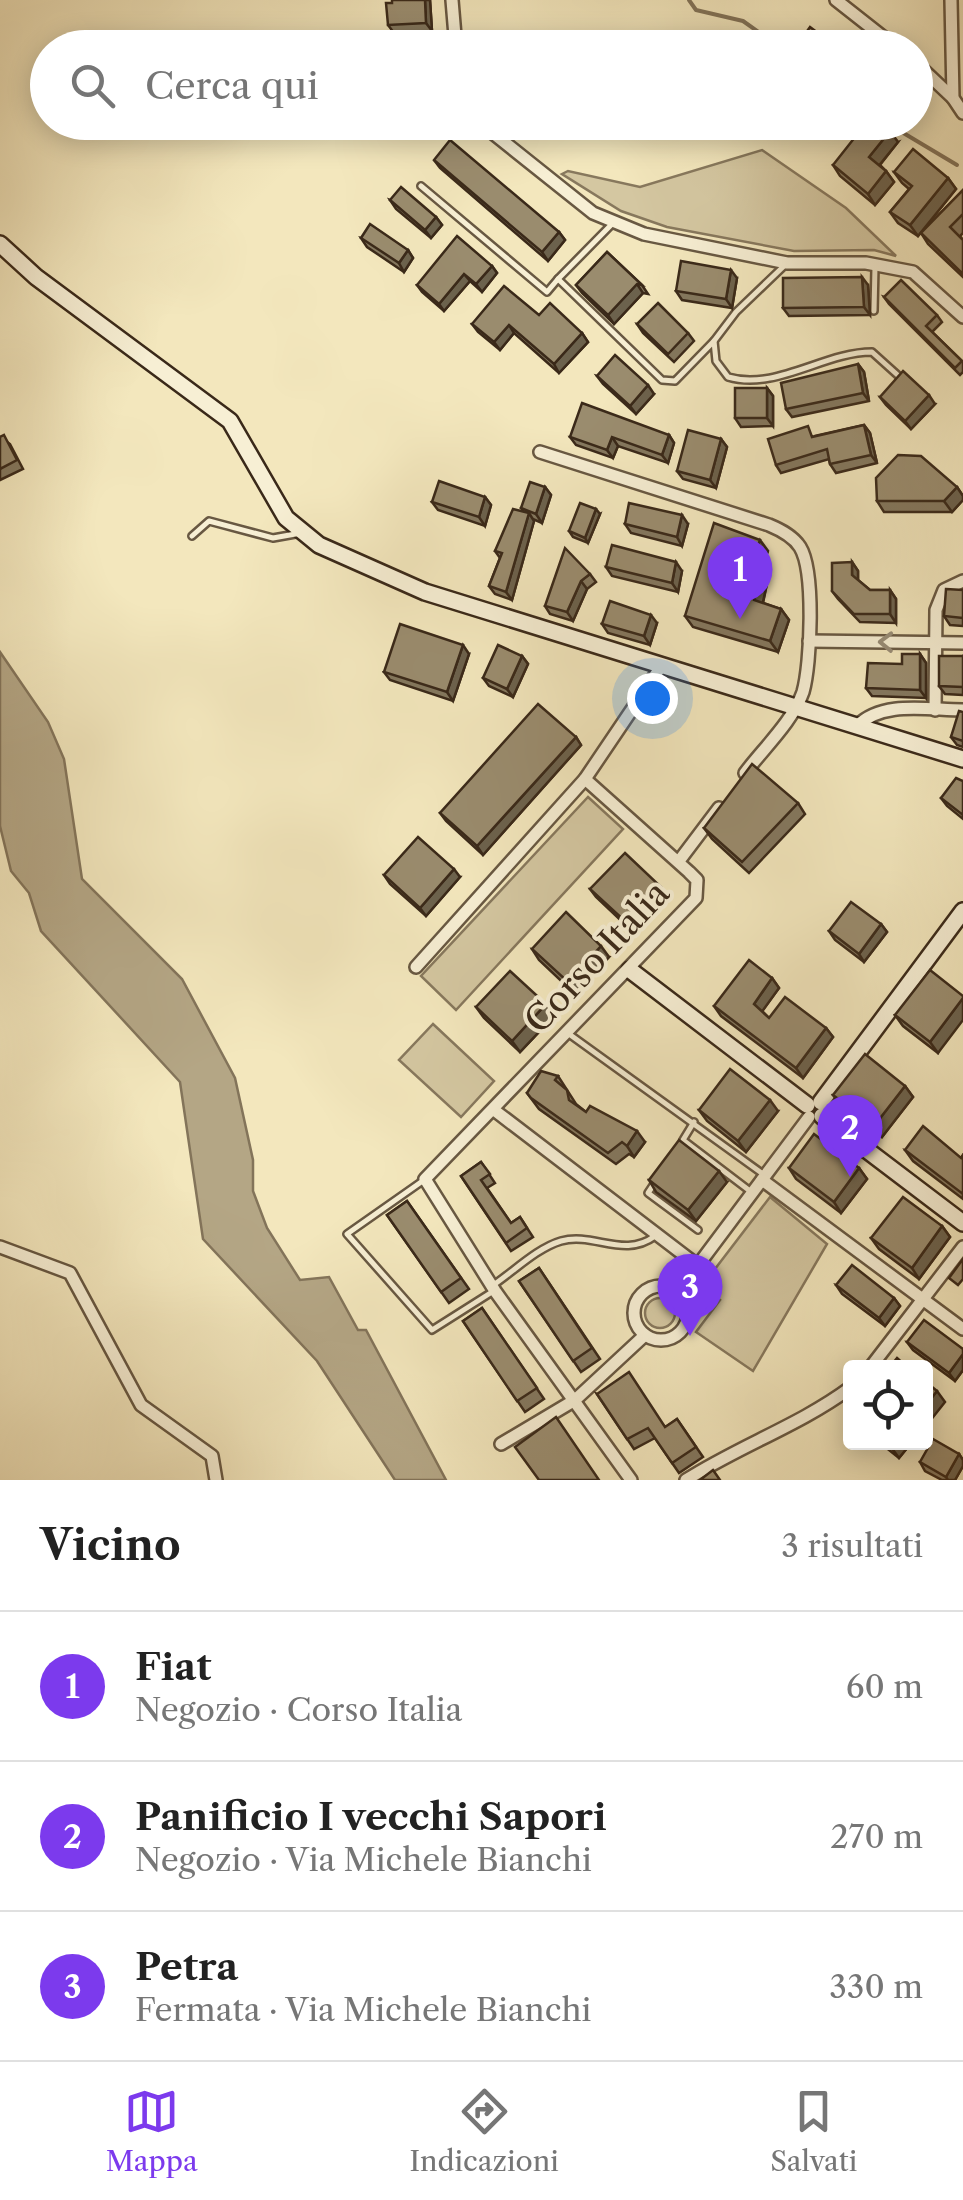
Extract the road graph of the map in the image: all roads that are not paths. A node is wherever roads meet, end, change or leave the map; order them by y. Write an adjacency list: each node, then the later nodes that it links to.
1 (452, 0): 4 (street)
2 (836, 0): 5 (street)
3 (951, 0): 7 (street)
4 (454, 30)
5 (874, 30)
6 (933, 78): 7 (street)
7 (954, 98): 8 (street)
8 (963, 112)
9 (502, 140): 11 (street)
10 (421, 186): 15 (lane)
11 (613, 223): 13 (street); 15 (lane)
12 (0, 244): 21 (street)
13 (788, 263): 14 (street); 18 (lane)
14 (875, 264): 16 (lane); 17 (street)
15 (558, 280): 18 (lane)
16 (874, 311)
17 (963, 316)
18 (714, 340): 19 (lane)
19 (903, 380)
20 (540, 452): 24 (street)
21 (304, 533): 22 (lane); 27 (street)
22 (192, 536)
23 (963, 581): 25 (street)
24 (809, 642): 25 (street, one-way to 24); 28 (street)
25 (935, 642): 26 (street); 29 (street)
26 (963, 643)
27 (662, 665): 28 (street); 33 (street)
28 (796, 705): 31 (street); 34 (street)
29 (935, 710): 30 (street); 31 (street)
30 (963, 710)
31 (857, 726): 32 (street)
32 (963, 759)
33 (585, 779): 34 (street, Corso Italia); 36 (street)
34 (679, 861): 37 (street, Corso Italia)
35 (963, 911): 40 (street)
36 (416, 967)
37 (630, 970): 38 (street, Corso Italia); 40 (street)
38 (567, 1033): 39 (street, Corso Italia); 41 (lane)
39 (494, 1110): 45 (street, Corso Italia); 50 (street)
40 (814, 1110): 44 (street); 48 (street)
41 (694, 1122): 42 (lane); 44 (lane)
42 (683, 1140): 43 (lane); 47 (lane)
43 (674, 1153)
44 (763, 1178): 47 (street); 56 (street)
45 (425, 1179): 54 (street); 54 (lane)
46 (657, 1180): 49 (lane)
47 (752, 1193): 53 (street)
48 (963, 1223)
49 (698, 1230)
50 (657, 1234): 53 (street); 54 (lane)
51 (963, 1246): 56 (street)
52 (0, 1247): 63 (street)
53 (698, 1265): 55 (street)
54 (493, 1288): 61 (street)
55 (678, 1292): 58 (street); 58 (street)
56 (924, 1300): 57 (street); 59 (street)
57 (963, 1328)
58 (645, 1336): 61 (street)
59 (876, 1360)
60 (843, 1393): 65 (street)
61 (575, 1400): 62 (street); 64 (street)
62 (501, 1444)
63 (216, 1480)
64 (631, 1480)
65 (686, 1480)

